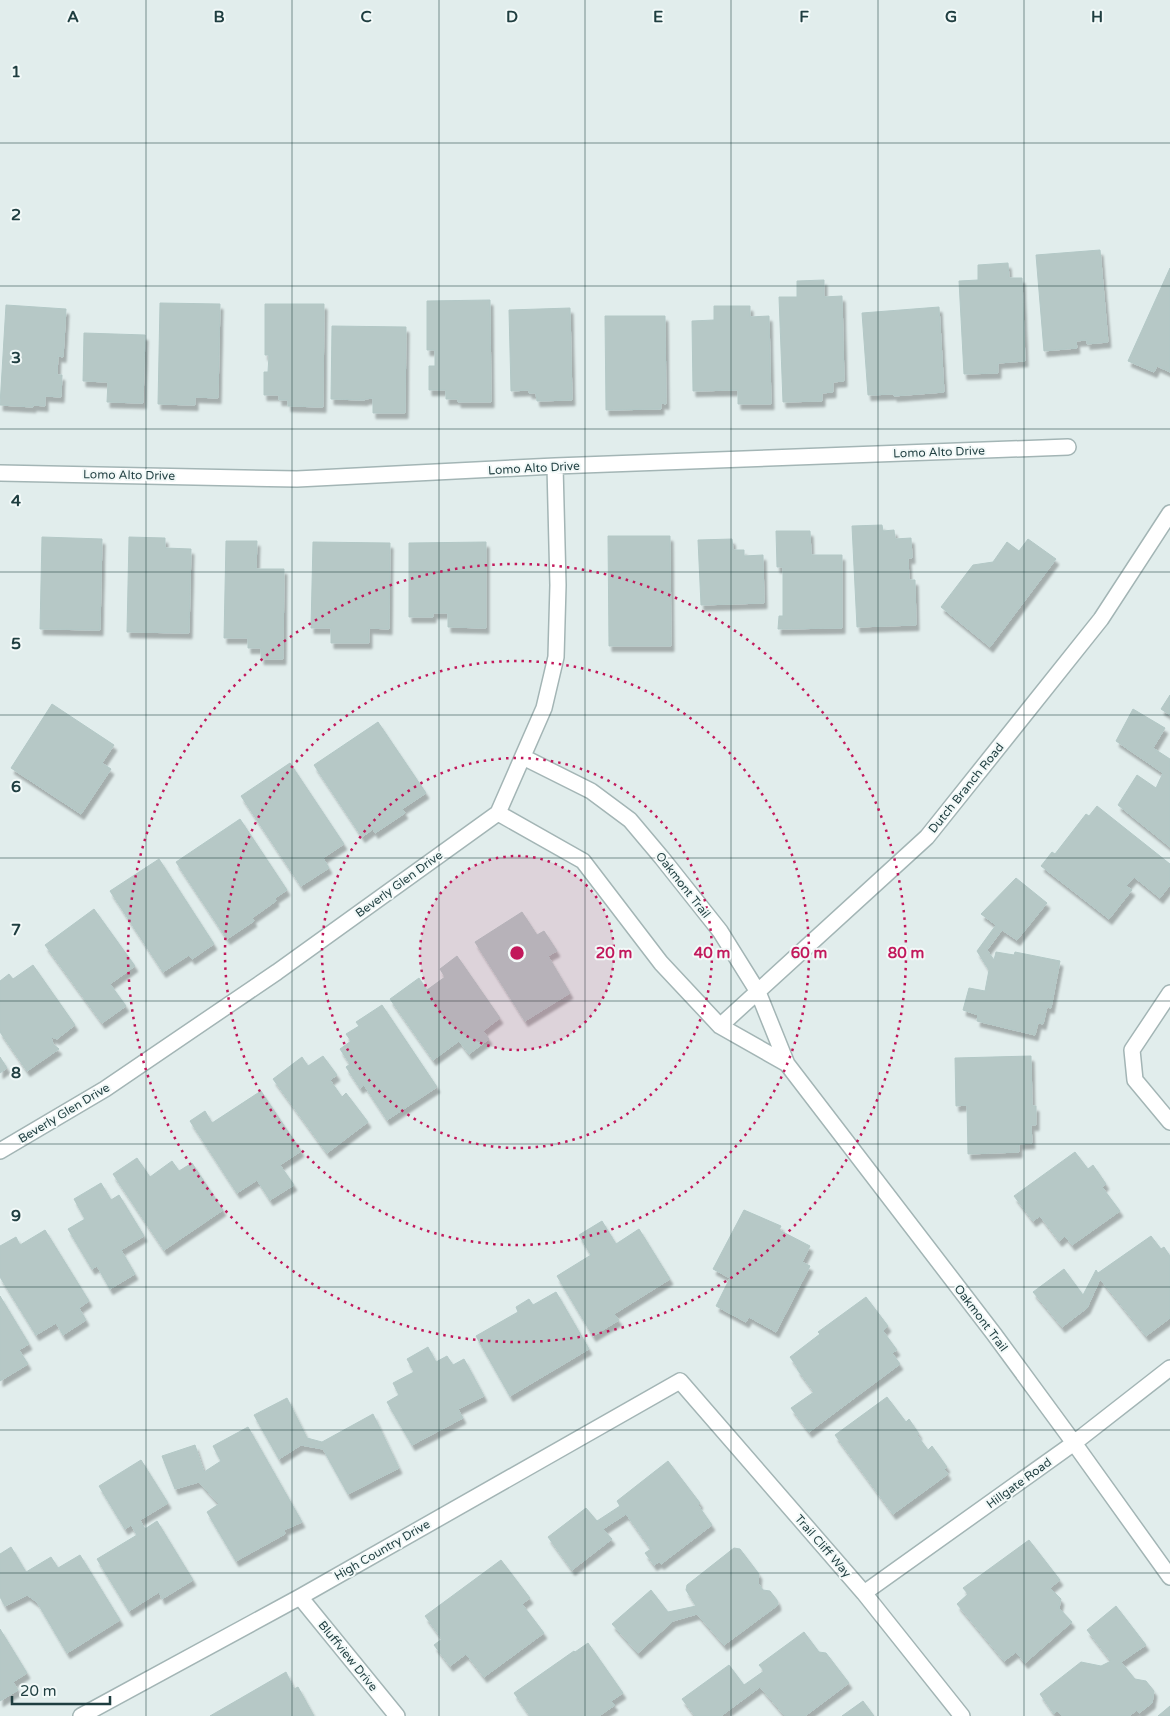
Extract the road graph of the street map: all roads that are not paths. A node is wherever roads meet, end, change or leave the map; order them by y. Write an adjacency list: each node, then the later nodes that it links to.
1 (1068, 447): 2 (street, Lomo Alto Drive)
2 (555, 466): 3 (street, Lomo Alto Drive); 5 (street)
3 (0, 472)
4 (1170, 513): 7 (street, Dutch Branch Road)
5 (523, 757): 6 (street); 7 (street, Oakmont Trail)
6 (498, 813): 9 (street, Oakmont Trail); 12 (street, Beverly Glen Drive)
7 (758, 992): 9 (street, Dutch Branch Road); 10 (street, Oakmont Trail)
8 (1170, 993): 11 (street)
9 (720, 1026): 10 (street, Oakmont Trail)
10 (786, 1064): 15 (street, Oakmont Trail)
11 (1170, 1122)
12 (0, 1151)
13 (1170, 1368): 15 (street, Hillgate Road)
14 (680, 1381): 17 (street, Trail Cliff Way); 18 (street, High Country Drive)
15 (1074, 1443): 16 (street, Oakmont Trail); 17 (street, Hillgate Road)
16 (1170, 1577)
17 (864, 1593): 21 (street, Trail Cliff Way)
18 (300, 1597): 19 (street, High Country Drive); 20 (street, Bluffview Drive)
19 (81, 1716)
20 (397, 1716)
21 (962, 1716)

